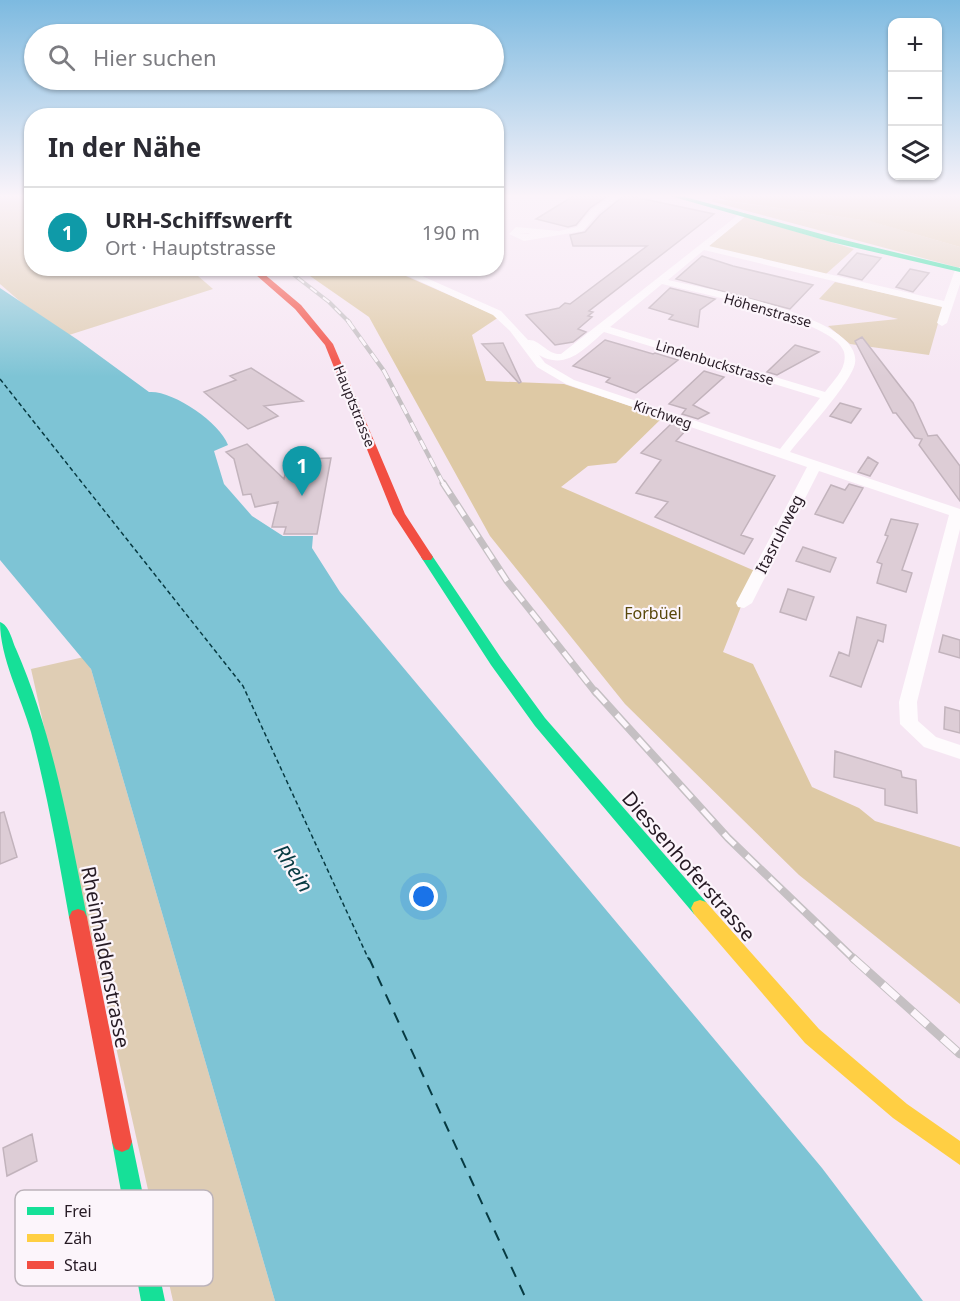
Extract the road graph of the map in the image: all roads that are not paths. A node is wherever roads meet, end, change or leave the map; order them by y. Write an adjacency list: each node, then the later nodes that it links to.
1 (691, 256): 7 (street)
2 (739, 256): 8 (street)
3 (899, 256): 4 (main road)
4 (960, 270): 8 (street)
5 (261, 276): 16 (main road, Hauptstrasse)
6 (412, 276): 11 (street, Kirchweg)
7 (660, 281): 10 (street); 12 (street, Höhenstrasse)
8 (948, 305): 9 (street)
9 (942, 323)
10 (603, 328): 11 (street); 12 (street, Lindenbuckstrasse)
11 (514, 329): 13 (street, Kirchweg)
12 (827, 396): 13 (street, Höhenstrasse)
13 (782, 454): 14 (street, Kirchweg)
14 (815, 465): 15 (street, Kirchweg); 17 (street, Itasruhweg)
15 (959, 514): 19 (street)
16 (431, 564): 20 (main road, Diessenhoferstrasse)
17 (744, 603)
18 (0, 627): 21 (main road, Rheinhaldenstrasse)
19 (960, 752)
20 (960, 1154)
21 (131, 1190)
22 (150, 1286): 23 (main road, Rheinhaldenstrasse)
23 (153, 1301)

